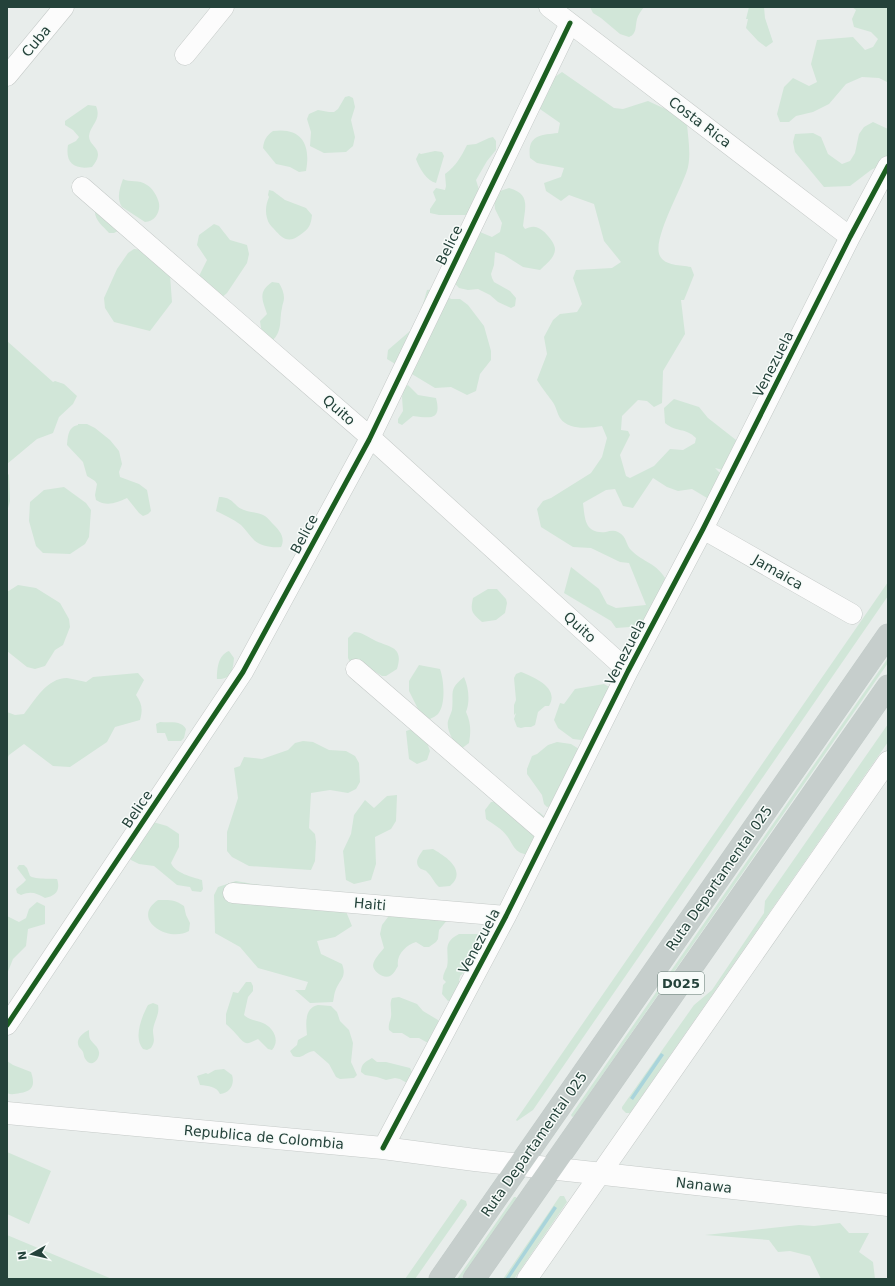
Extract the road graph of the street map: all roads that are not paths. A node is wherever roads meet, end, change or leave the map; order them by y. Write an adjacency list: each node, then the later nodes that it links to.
1 (64, 7): 6 (street, Cuba)
2 (224, 7): 5 (street)
3 (549, 7): 4 (street, Costa Rica)
4 (570, 23): 9 (street, Costa Rica); 10 (street, Belice)
5 (185, 55)
6 (7, 76)
7 (888, 166): 9 (street, Venezuela)
8 (82, 186): 10 (street, Quito)
9 (850, 237): 11 (street, Venezuela)
10 (370, 437): 15 (street, Quito); 21 (street, Belice)
11 (703, 529): 12 (street, Jamaica); 15 (street, Venezuela)
12 (852, 614)
13 (888, 635): 24 (highway, Ruta Departamental 025 / D025)
14 (356, 669): 18 (street)
15 (628, 671): 18 (street, Venezuela)
16 (888, 686): 25 (highway, Ruta Departamental 025 / D025)
17 (888, 761): 26 (street)
18 (547, 834): 20 (street, Venezuela)
19 (233, 893): 20 (street, Haiti)
20 (506, 916): 23 (street, Venezuela)
21 (7, 1026)
22 (7, 1112): 23 (street, Republica de Colombia)
23 (383, 1148): 24 (street, Republica de Colombia)
24 (520, 1164): 25 (street, Nanawa); 28 (highway, Ruta Departamental 025 / D025)
25 (552, 1167): 26 (street, Nanawa); 29 (highway, Ruta Departamental 025 / D025)
26 (599, 1173): 27 (street, Nanawa); 30 (street)
27 (888, 1205)
28 (440, 1279)
29 (474, 1279)
30 (526, 1279)

